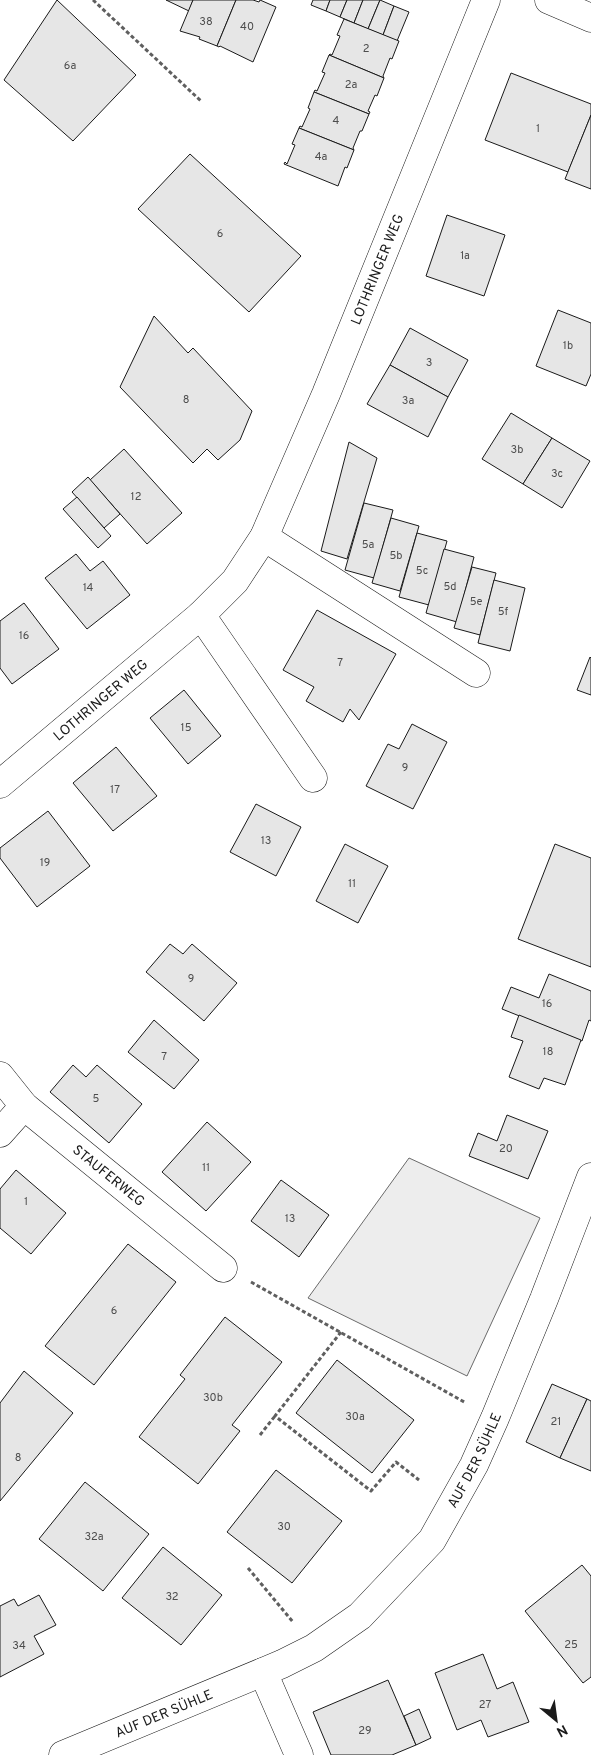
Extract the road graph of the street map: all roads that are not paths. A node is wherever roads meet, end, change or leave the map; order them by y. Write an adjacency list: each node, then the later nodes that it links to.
1 (486, 0): 4 (street, LOTHRINGER WEG)
2 (549, 0): 3 (street)
3 (591, 18)
4 (264, 537): 5 (street, LOTHRINGER WEG); 6 (street)
5 (202, 615): 7 (street); 8 (street, LOTHRINGER WEG)
6 (476, 673)
7 (313, 778)
8 (0, 784)
9 (0, 1076): 10 (street, STAUFERWEG)
10 (24, 1106): 11 (street); 13 (street, STAUFERWEG)
11 (0, 1133)
12 (591, 1177): 14 (street, AUF DER SÜHLE)
13 (223, 1268)
14 (263, 1672): 15 (street, AUF DER SÜHLE); 16 (street)
15 (63, 1755)
16 (299, 1755)

